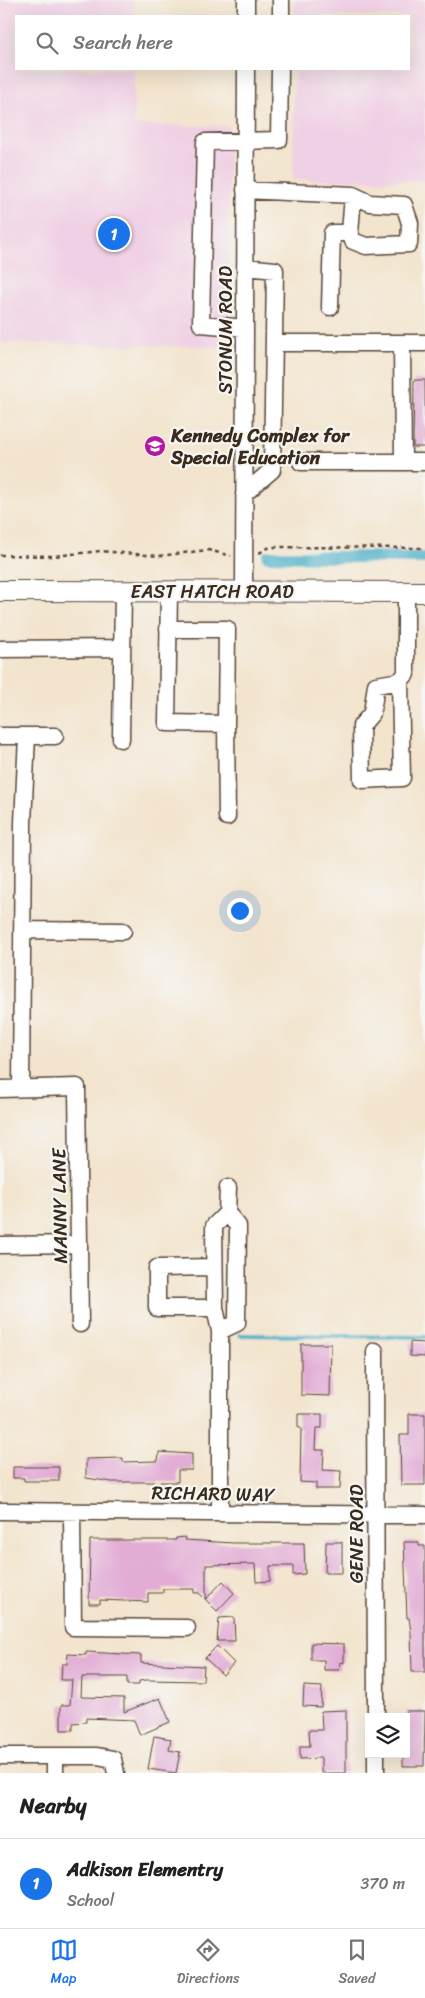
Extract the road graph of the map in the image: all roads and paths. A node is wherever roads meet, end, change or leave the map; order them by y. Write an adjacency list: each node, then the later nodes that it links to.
1 (246, 0): 3 (street)
2 (281, 0): 4 (street)
3 (246, 15)
4 (281, 15)
5 (246, 70): 7 (street, STONUM ROAD)
6 (280, 70): 7 (street)
7 (246, 141): 8 (street, STONUM ROAD); 13 (street)
8 (245, 190): 9 (street); 11 (street, STONUM ROAD)
9 (353, 195): 10 (street); 10 (street)
10 (350, 233): 12 (street)
11 (245, 267): 13 (street, STONUM ROAD); 14 (street)
12 (330, 306)
13 (245, 328): 20 (street, STONUM ROAD)
14 (274, 343): 15 (street); 20 (street)
15 (402, 343): 16 (street); 18 (street)
16 (425, 343)
17 (301, 462): 18 (street)
18 (402, 462): 19 (street)
19 (425, 462)
20 (244, 494): 23 (street, STONUM ROAD)
21 (425, 548): 23 (path)
22 (0, 555): 23 (path)
23 (244, 555): 26 (street, STONUM ROAD)
24 (0, 591): 25 (main road, EAST HATCH ROAD)
25 (123, 591): 27 (main road, EAST HATCH ROAD); 30 (street)
26 (244, 591): 27 (main road, EAST HATCH ROAD); 28 (main road, EAST HATCH ROAD)
27 (169, 592): 29 (street)
28 (415, 592): 32 (street)
29 (168, 629): 33 (street); 33 (street)
30 (122, 648): 31 (street); 37 (street)
31 (0, 649)
32 (400, 681): 32 (street)
33 (226, 724): 38 (street)
34 (0, 736): 35 (street)
35 (27, 736): 36 (street); 39 (street)
36 (55, 736)
37 (121, 738)
38 (227, 817)
39 (22, 930): 40 (street); 41 (street)
40 (124, 931)
41 (21, 1088): 42 (street); 45 (street, MANNY LANE)
42 (0, 1089)
43 (228, 1188): 44 (street)
44 (227, 1214): 47 (street); 50 (street)
45 (79, 1244): 46 (street); 49 (street, MANNY LANE)
46 (0, 1245)
47 (214, 1267): 48 (street); 48 (street)
48 (215, 1308): 50 (street)
49 (80, 1324)
50 (220, 1331): 54 (street)
51 (375, 1351): 56 (street, GENE ROAD)
52 (0, 1512): 53 (street, RICHARD WAY)
53 (72, 1512): 54 (street, RICHARD WAY); 57 (street)
54 (220, 1513): 56 (street, RICHARD WAY)
55 (425, 1515): 56 (street, RICHARD WAY)
56 (377, 1516): 58 (street, GENE ROAD)
57 (187, 1628)
58 (376, 1713)
59 (0, 1756): 60 (street)
60 (55, 1756): 62 (street); 63 (street)
61 (376, 1758): 64 (street)
62 (115, 1766)
63 (55, 1773)
64 (376, 1773)

